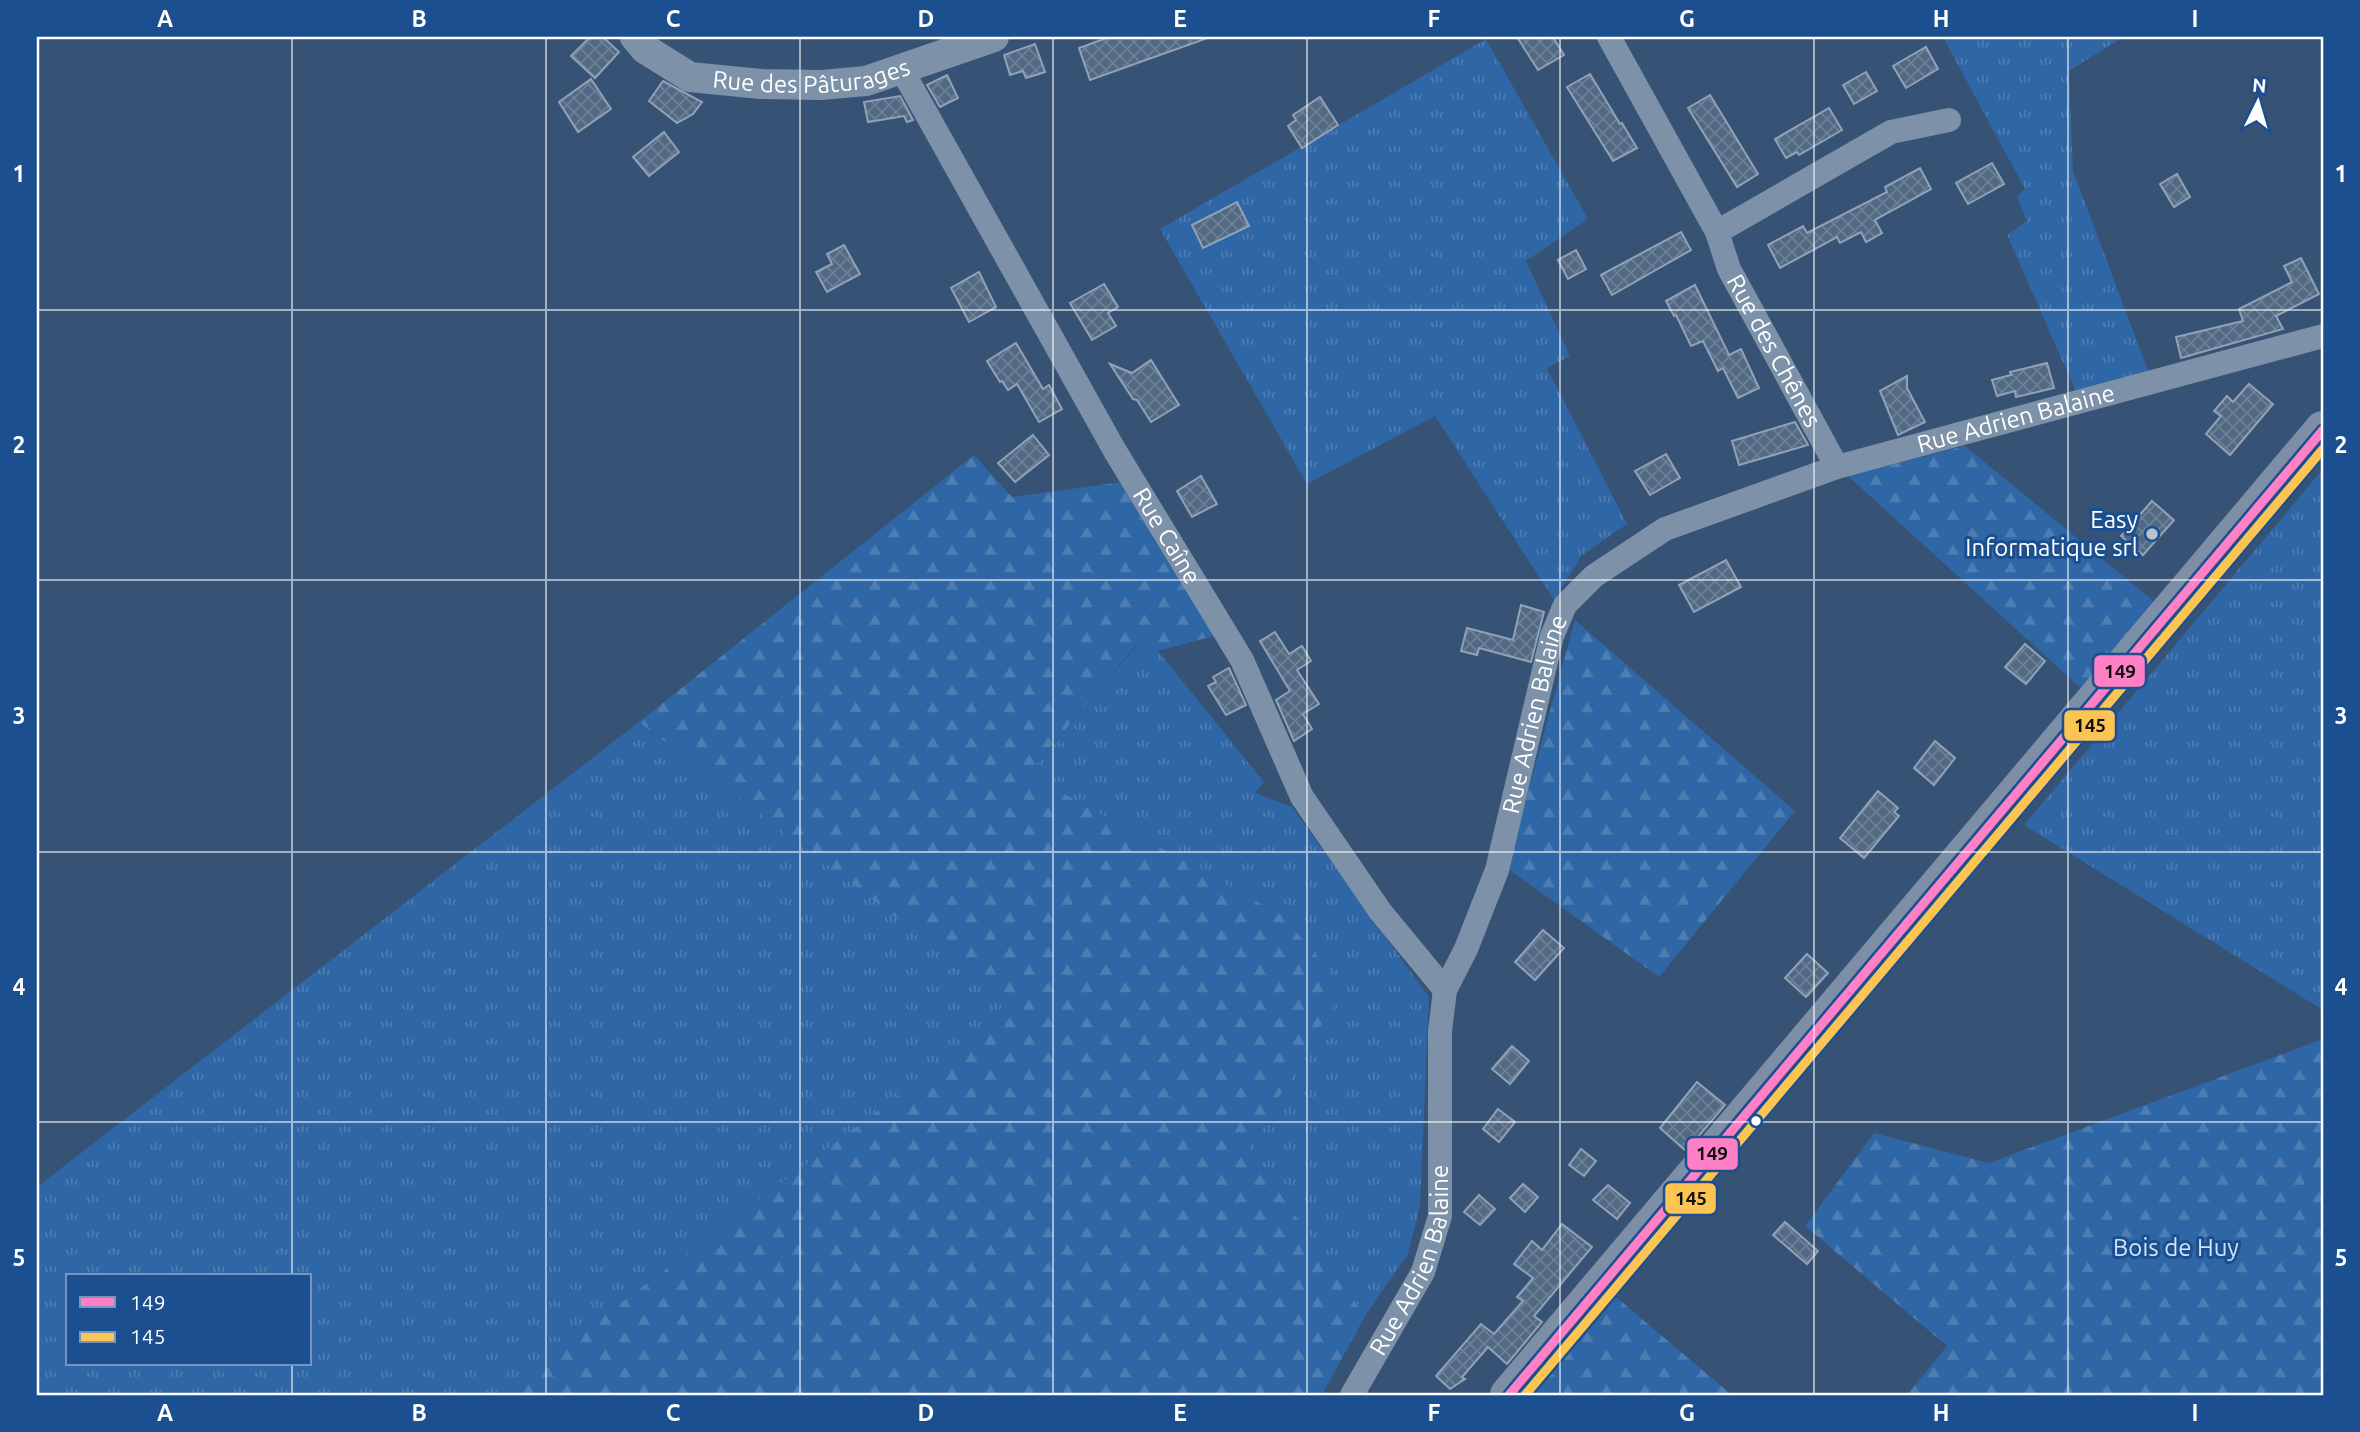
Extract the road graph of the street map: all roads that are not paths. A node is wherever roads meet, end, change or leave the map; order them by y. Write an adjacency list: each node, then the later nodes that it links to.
1 (635, 37): 4 (street, Rue des Pâturages)
2 (994, 37): 4 (street, Rue des Pâturages)
3 (1608, 37): 6 (street, Rue des Chênes)
4 (901, 70): 10 (street, Rue Caîne)
5 (1949, 120): 6 (street)
6 (1717, 232): 9 (street, Rue des Chênes)
7 (2323, 336): 9 (street, Rue Adrien Balaine)
8 (2323, 430): 12 (main road)
9 (1837, 467): 10 (street, Rue Adrien Balaine)
10 (1445, 990): 11 (street, Rue Adrien Balaine)
11 (1352, 1395)
12 (1509, 1395)

